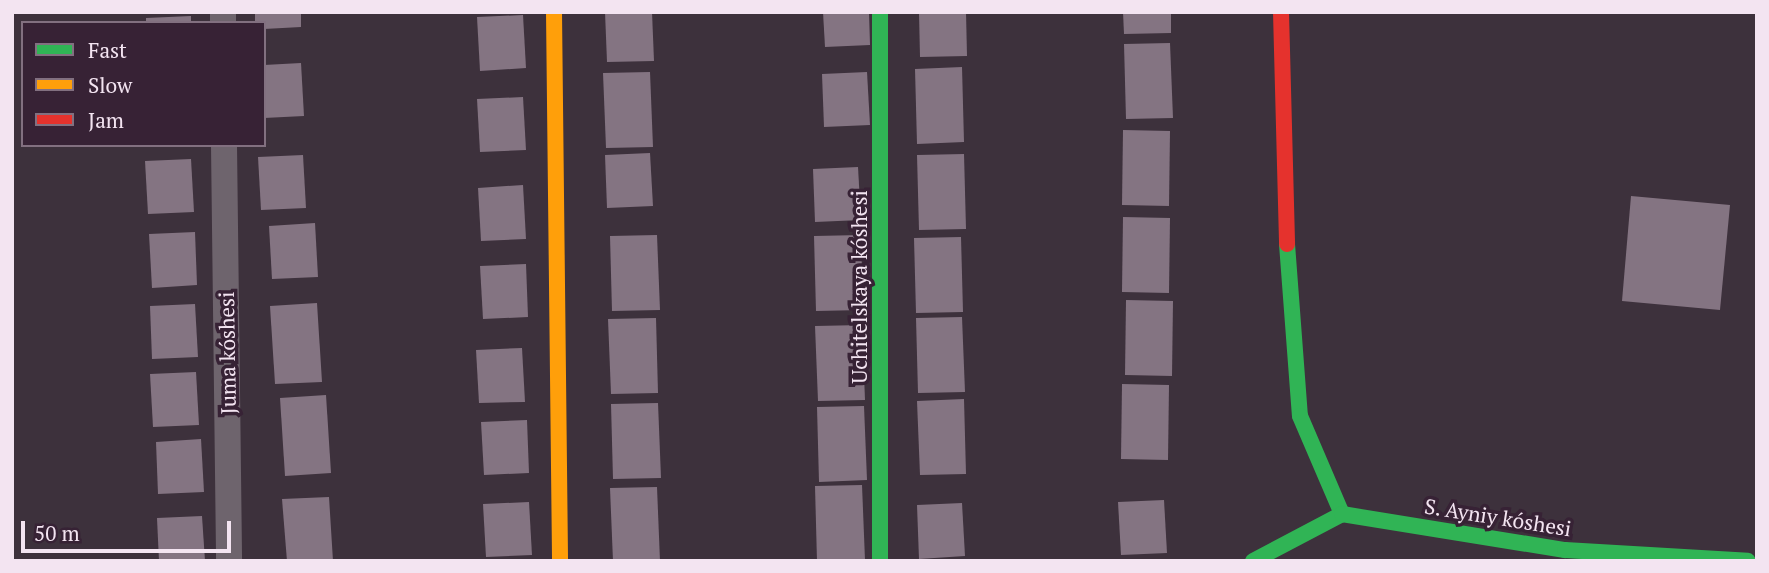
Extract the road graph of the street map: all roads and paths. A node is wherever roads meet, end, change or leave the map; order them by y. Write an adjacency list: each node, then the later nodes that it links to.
1 (554, 12): 7 (street)
2 (880, 12): 8 (street, Uchitelskaya kóshesi)
3 (1281, 12): 5 (street)
4 (224, 147): 6 (street, Juma kóshesi)
5 (1342, 514): 9 (street); 10 (street, S. Ayniy kóshesi)
6 (229, 561)
7 (560, 561)
8 (880, 561)
9 (1253, 561)
10 (1748, 561)

